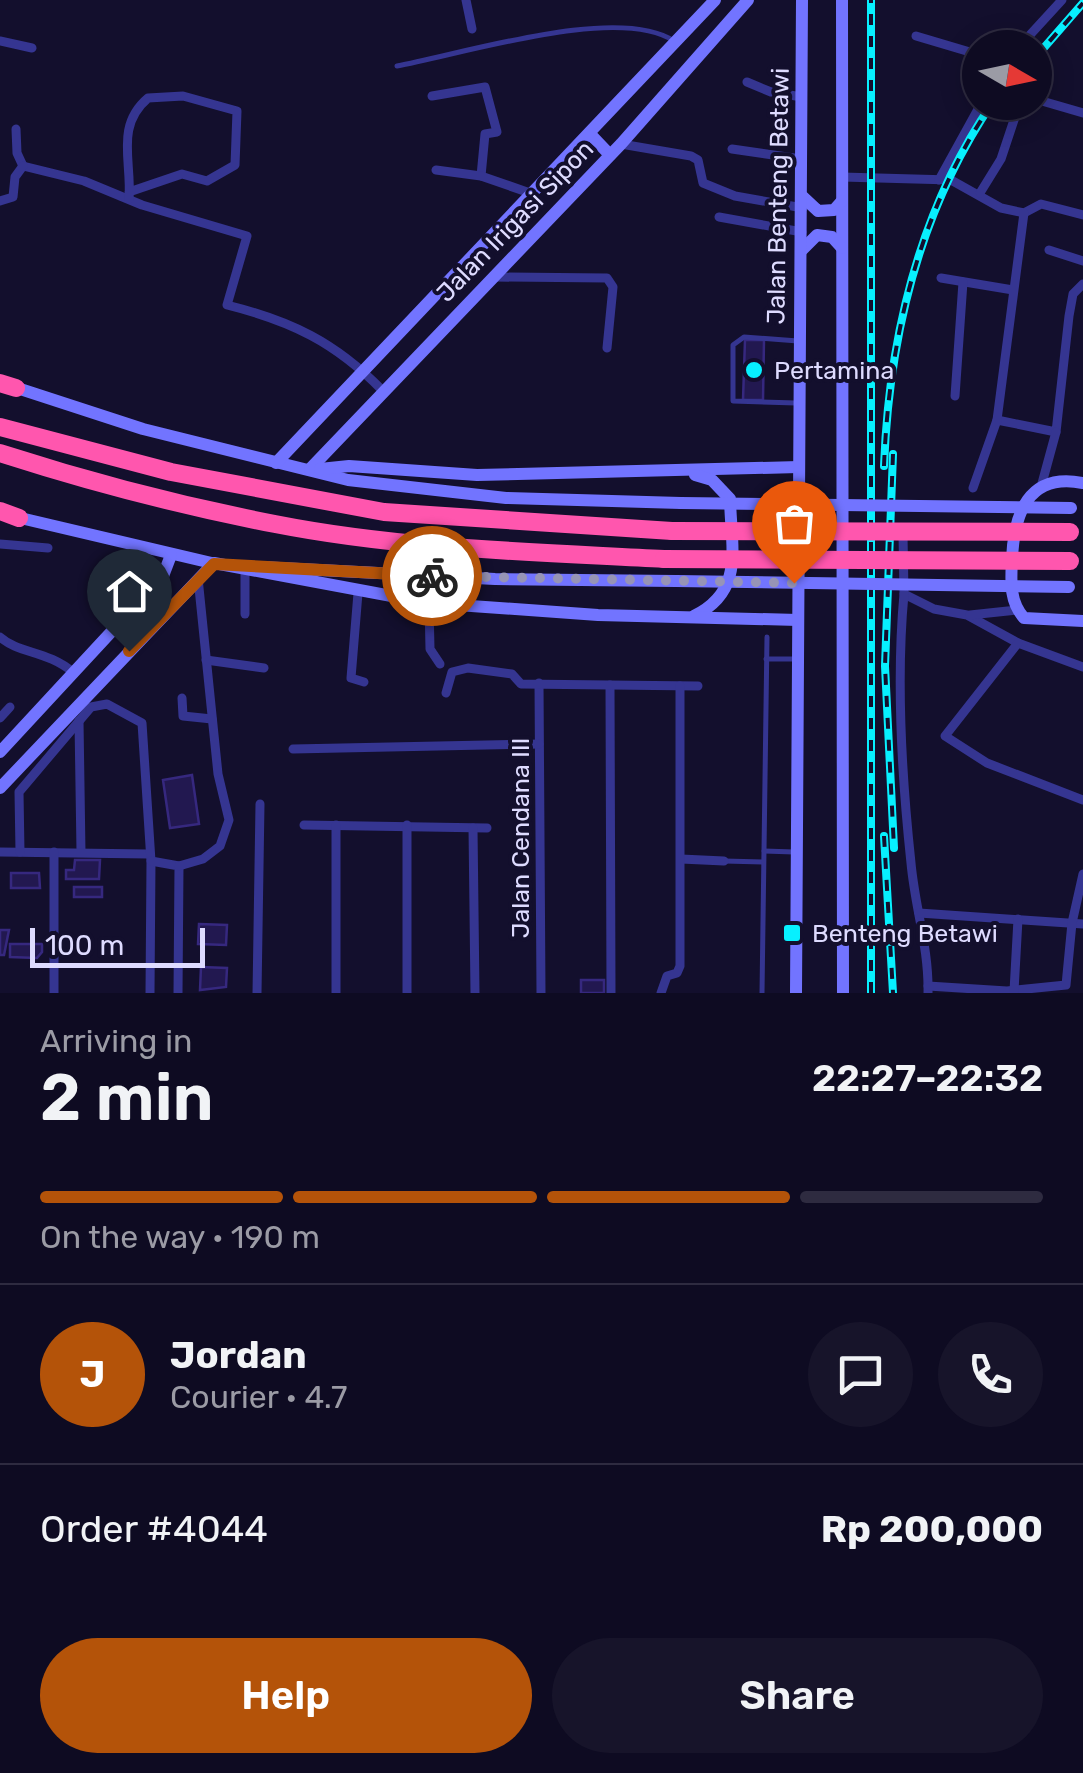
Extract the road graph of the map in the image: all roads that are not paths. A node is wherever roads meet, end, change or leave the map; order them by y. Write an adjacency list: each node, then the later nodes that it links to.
1 (466, 0): 7 (street)
2 (714, 0): 11 (main road, Jalan Irigasi Sipon)
3 (748, 0): 25 (main road, Jalan Irigasi Sipon)
4 (802, 0): 17 (main road, Jalan Benteng Betawi)
5 (842, 0): 30 (main road)
6 (1062, 0): 8 (street)
7 (472, 29)
8 (1034, 30)
9 (916, 36): 13 (street)
10 (0, 40): 12 (street)
11 (677, 42): 14 (lane); 23 (main road, Jalan Irigasi Sipon)
12 (32, 48)
13 (962, 50)
14 (397, 66)
15 (747, 82): 17 (street)
16 (432, 96): 29 (street)
17 (802, 97): 26 (main road, Jalan Benteng Betawi)
18 (1052, 104): 19 (street)
19 (1083, 113)
20 (972, 120): 31 (street)
21 (1014, 120): 32 (street)
22 (16, 129): 27 (street)
23 (593, 136): 25 (main road); 33 (main road, Jalan Irigasi Sipon)
24 (732, 149): 26 (street)
25 (612, 150): 37 (street); 46 (main road, Jalan Irigasi Sipon)
26 (801, 159): 37 (main road, Jalan Benteng Betawi)
27 (22, 166): 34 (street); 35 (street)
28 (436, 170): 29 (street)
29 (481, 176): 33 (street)
30 (842, 177): 31 (street); 36 (main road)
31 (940, 180): 32 (street)
32 (980, 192): 38 (street)
33 (530, 194): 53 (main road, Jalan Irigasi Sipon)
34 (129, 195): 34 (street); 53 (street)
35 (0, 201)
36 (842, 201): 37 (main road); 42 (main road)
37 (803, 203): 41 (main road, Jalan Benteng Betawi)
38 (1024, 213): 39 (street); 49 (street)
39 (1083, 215)
40 (719, 217): 41 (street)
41 (802, 232): 43 (main road, Jalan Benteng Betawi)
42 (842, 248): 43 (main road); 152 (main road)
43 (802, 250): 51 (main road, Jalan Benteng Betawi)
44 (1049, 250): 45 (street)
45 (1083, 262)
46 (492, 278): 52 (street); 55 (main road, Jalan Irigasi Sipon)
47 (941, 278): 48 (street)
48 (963, 282): 49 (street); 56 (street)
49 (1014, 290): 58 (street)
50 (1081, 291): 60 (street)
51 (800, 341): 57 (main road, Jalan Benteng Betawi); 57 (lane)
52 (607, 348)
53 (364, 372): 55 (street); 62 (main road, Jalan Irigasi Sipon)
54 (5, 384): 62 (main road)
55 (381, 389): 64 (main road, Jalan Irigasi Sipon)
56 (955, 396)
57 (799, 403): 63 (main road, Jalan Benteng Betawi)
58 (997, 420): 60 (street); 67 (street)
59 (0, 427): 72 (highway, bridge)
60 (1056, 432): 68 (street)
61 (0, 453): 77 (highway, bridge)
62 (278, 463): 64 (main road)
63 (799, 467): 65 (main road); 89 (main road, Jalan Benteng Betawi)
64 (310, 469): 65 (main road); 69 (main road, bridge)
65 (688, 472): 87 (main road)
66 (1083, 483): 68 (main road)
67 (974, 488)
68 (1042, 488): 85 (main road)
69 (1077, 508)
70 (0, 512): 71 (highway)
71 (20, 518): 76 (main road)
72 (1077, 532)
73 (903, 534): 83 (street)
74 (0, 544): 75 (street)
75 (48, 548)
76 (176, 556): 78 (main road); 100 (main road)
77 (1076, 561)
78 (210, 563): 79 (main road); 80 (main road); 81 (main road, bridge)
79 (245, 570): 82 (main road); 86 (street)
80 (198, 578): 96 (street); 115 (main road)
81 (1076, 587)
82 (358, 593): 84 (main road); 101 (street)
83 (904, 594): 88 (street); 135 (street)
84 (429, 603): 87 (main road); 97 (street)
85 (1017, 610): 88 (street); 90 (main road)
86 (245, 614)
87 (693, 616): 89 (main road)
88 (967, 616): 93 (street)
89 (798, 620): 95 (main road, Jalan Benteng Betawi)
90 (1083, 622)
91 (0, 637): 100 (street)
92 (767, 637): 94 (lane)
93 (1018, 643): 98 (street); 116 (street)
94 (766, 659): 95 (lane); 123 (lane)
95 (798, 659): 128 (main road, Jalan Benteng Betawi)
96 (206, 660): 99 (street); 110 (street)
97 (440, 664)
98 (1083, 667)
99 (264, 668)
100 (74, 673): 114 (main road)
101 (364, 682)
102 (539, 684): 103 (street); 106 (street); 112 (street, Jalan Cendana III)
103 (610, 685): 104 (street); 149 (street)
104 (680, 686): 105 (street); 130 (street)
105 (698, 686)
106 (446, 694)
107 (182, 698): 110 (street)
108 (10, 706): 109 (street)
109 (0, 718)
110 (212, 719): 133 (street)
111 (79, 721): 125 (street); 127 (street); 129 (street)
112 (539, 744): 113 (street); 148 (street, Jalan Cendana III)
113 (293, 749)
114 (0, 752)
115 (0, 788)
116 (1083, 800)
117 (260, 804): 144 (street)
118 (304, 824): 119 (street)
119 (336, 825): 120 (street); 145 (street)
120 (407, 825): 121 (street); 146 (street)
121 (473, 828): 122 (street); 147 (street)
122 (487, 828)
123 (764, 851): 128 (lane); 132 (lane)
124 (0, 852): 125 (street)
125 (20, 852): 126 (street)
126 (54, 852): 127 (street); 141 (street)
127 (81, 852): 129 (street)
128 (798, 852): 151 (main road, Jalan Benteng Betawi)
129 (150, 857): 133 (street); 142 (street)
130 (681, 859): 131 (street); 138 (street)
131 (724, 860): 132 (lane)
132 (763, 862): 150 (lane)
133 (179, 866): 143 (street)
134 (1083, 874): 137 (street)
135 (920, 913): 136 (street); 139 (street)
136 (1018, 919): 137 (street); 140 (street)
137 (1078, 923): 140 (street)
138 (662, 989)
139 (928, 989): 140 (street)
140 (1014, 991)
141 (54, 993)
142 (150, 993)
143 (178, 993)
144 (257, 993)
145 (336, 993)
146 (407, 993)
147 (475, 993)
148 (541, 993)
149 (611, 993)
150 (762, 993)
151 (796, 993)
152 (842, 993)

